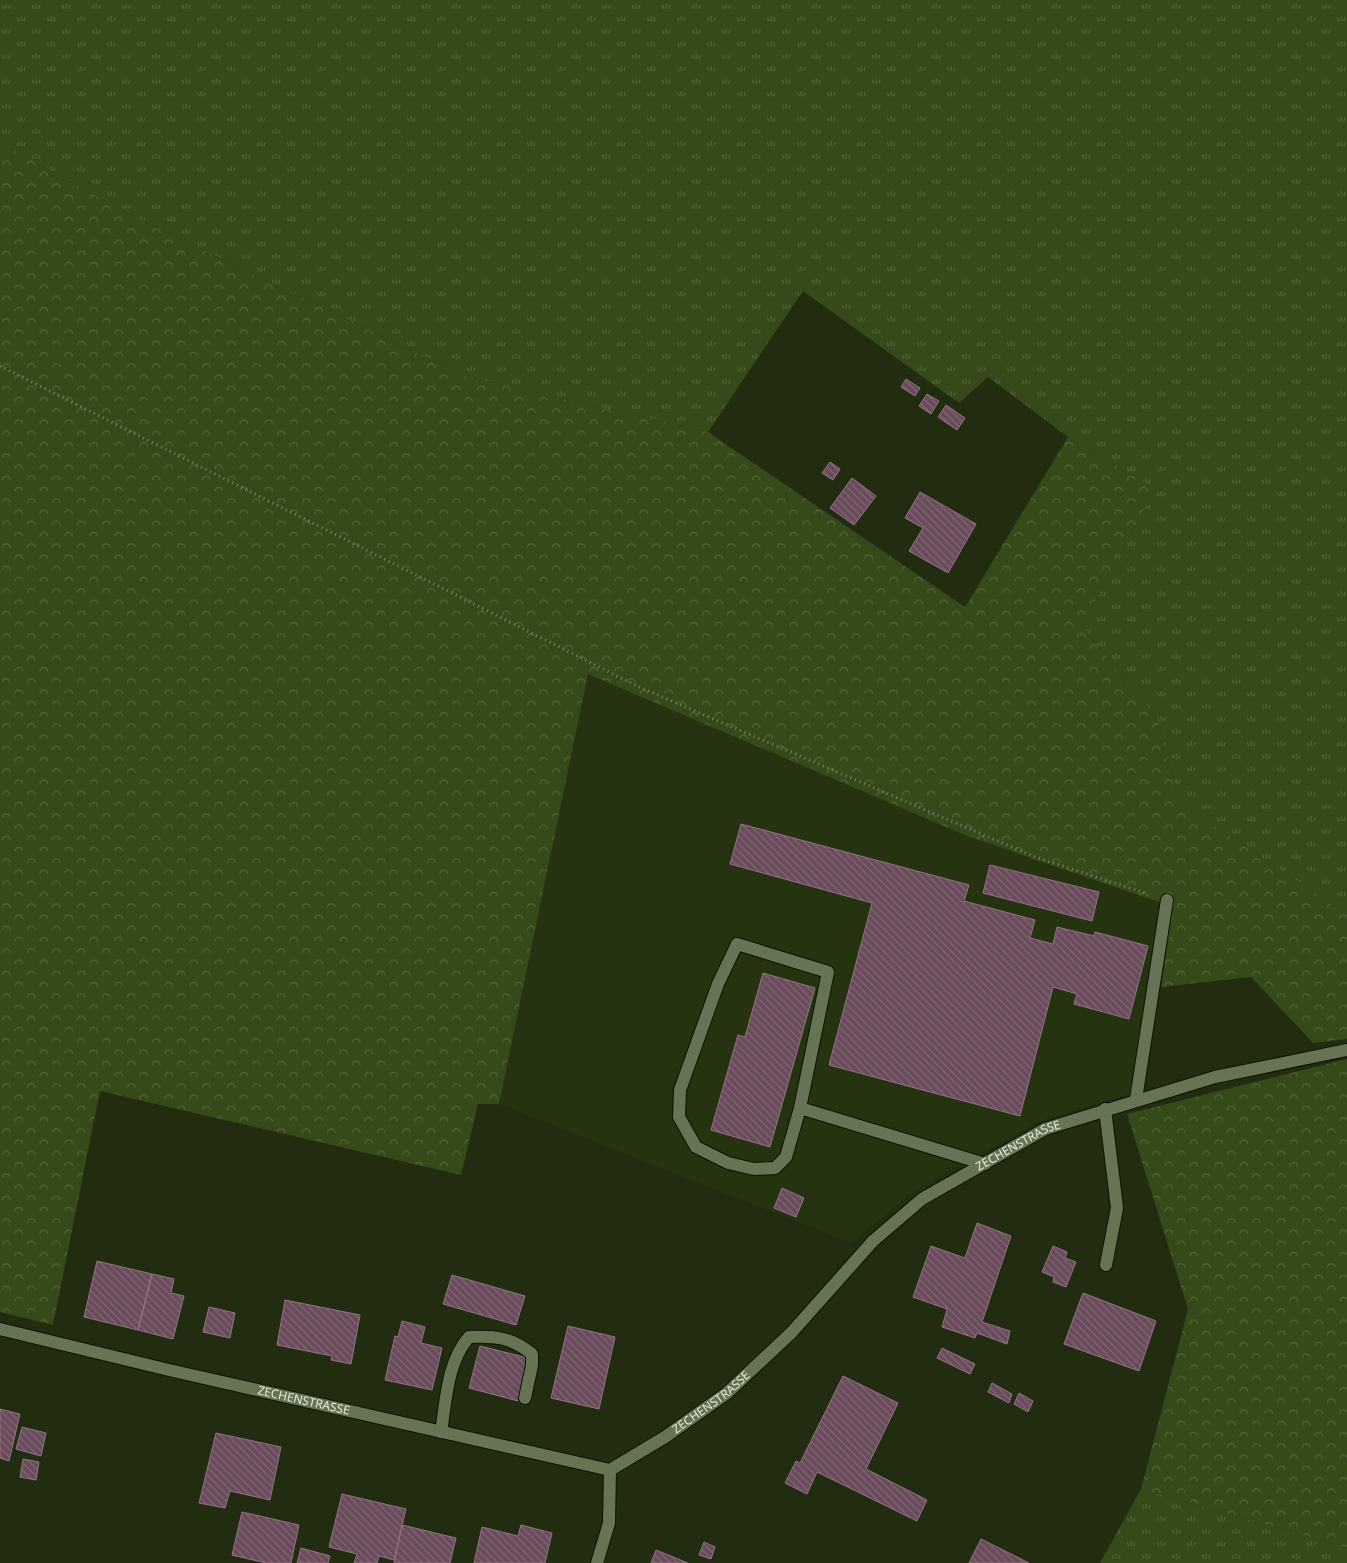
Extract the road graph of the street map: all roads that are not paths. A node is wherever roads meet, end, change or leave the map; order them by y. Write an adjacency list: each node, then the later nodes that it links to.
1 (1167, 900): 3 (street)
2 (1347, 1050): 3 (street, ZECHENSTRASSE)
3 (1136, 1099): 5 (street, ZECHENSTRASSE)
4 (800, 1108): 4 (street); 6 (street)
5 (1104, 1110): 6 (street, ZECHENSTRASSE); 7 (street)
6 (985, 1164): 11 (street, ZECHENSTRASSE)
7 (1106, 1265)
8 (0, 1329): 10 (street, ZECHENSTRASSE)
9 (524, 1398): 10 (street)
10 (441, 1432): 11 (street, ZECHENSTRASSE)
11 (610, 1470): 12 (street)
12 (598, 1563)

